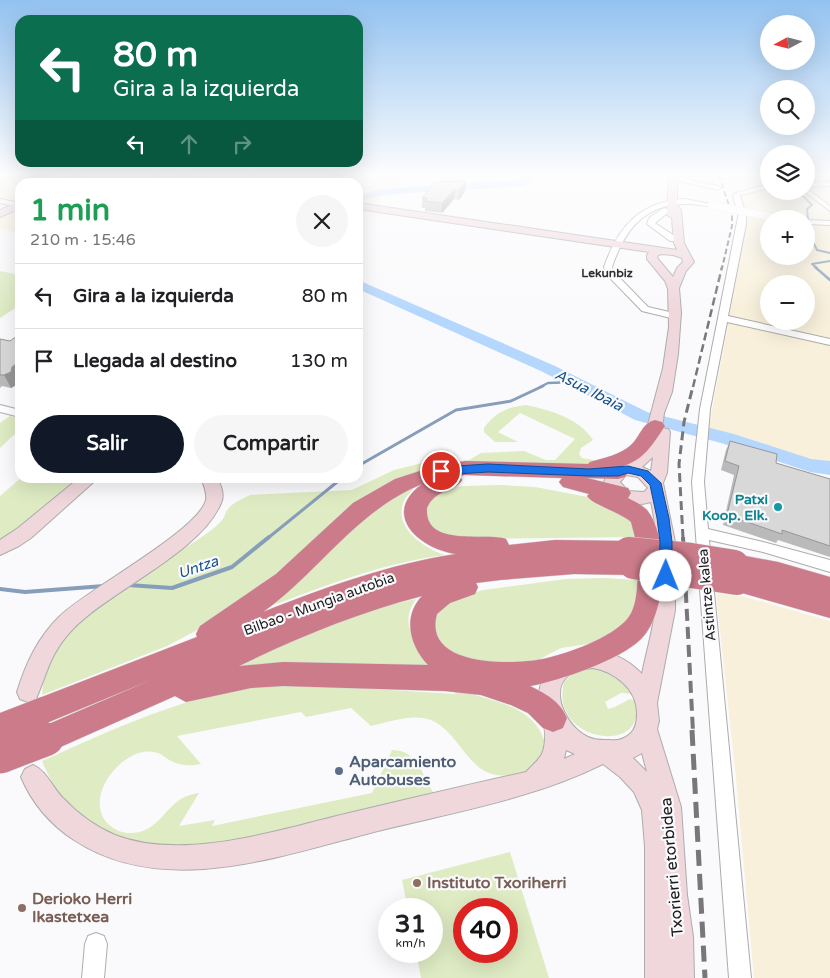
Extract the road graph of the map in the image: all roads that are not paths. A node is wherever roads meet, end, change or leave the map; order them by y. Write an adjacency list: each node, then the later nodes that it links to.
1 (453, 221): 10 (street)
2 (633, 221): 10 (street)
3 (652, 221): 9 (street)
4 (672, 221): 9 (street)
5 (677, 221): 13 (street)
6 (742, 221): 16 (street, Astintze kalea)
7 (815, 222): 8 (street)
8 (830, 223)
9 (673, 239): 11 (street)
10 (618, 246): 11 (street); 12 (street); 15 (street)
11 (663, 251): 12 (street); 13 (street)
12 (653, 261): 13 (street); 14 (street)
13 (686, 261): 14 (street)
14 (674, 288): 15 (street)
15 (675, 316): 20 (street)
16 (723, 318): 17 (street); 27 (street, Astintze kalea)
17 (830, 342)
18 (0, 408): 19 (street)
19 (15, 412)
20 (659, 421): 21 (highway); 25 (street); 26 (street)
21 (571, 472): 25 (highway); 36 (highway)
22 (545, 480): 25 (highway); 29 (highway); 35 (highway)
23 (82, 483): 28 (street)
24 (211, 483): 39 (street)
25 (623, 483): 26 (street); 26 (street); 35 (street)
26 (655, 487): 38 (street)
27 (702, 533): 31 (street); 51 (street, Astintze kalea)
28 (0, 548)
29 (556, 549): 30 (highway, Bilbao - Mungia autobia); 36 (highway, Bilbao - Mungia autobia)
30 (632, 564): 32 (highway, Bilbao - Mungia autobia, bridge); 32 (highway, Bilbao - Mungia autobia, bridge); 35 (highway); 37 (highway, Bilbao - Mungia autobia)
31 (830, 566)
32 (736, 573): 33 (highway, Bilbao - Mungia autobia); 34 (highway, Bilbao - Mungia autobia)
33 (830, 587)
34 (830, 607)
35 (576, 662): 38 (street); 40 (street)
36 (162, 663): 39 (highway, Bilbao - Mungia autobia)
37 (146, 696): 39 (highway, Bilbao - Mungia autobia); 40 (highway)
38 (647, 701): 42 (street)
39 (40, 714): 41 (highway, Bilbao - Mungia autobia, bridge); 44 (highway, Bilbao - Mungia autobia, bridge)
40 (553, 718): 43 (street); 46 (street)
41 (0, 727)
42 (646, 730): 43 (street); 50 (street, Txorierri etorbidea)
43 (604, 753): 46 (street); 49 (street, Txorierri etorbidea)
44 (0, 757)
45 (33, 777): 46 (street)
46 (532, 782)
47 (96, 944): 48 (street)
48 (93, 978)
49 (659, 978)
50 (680, 978)
51 (740, 978)

